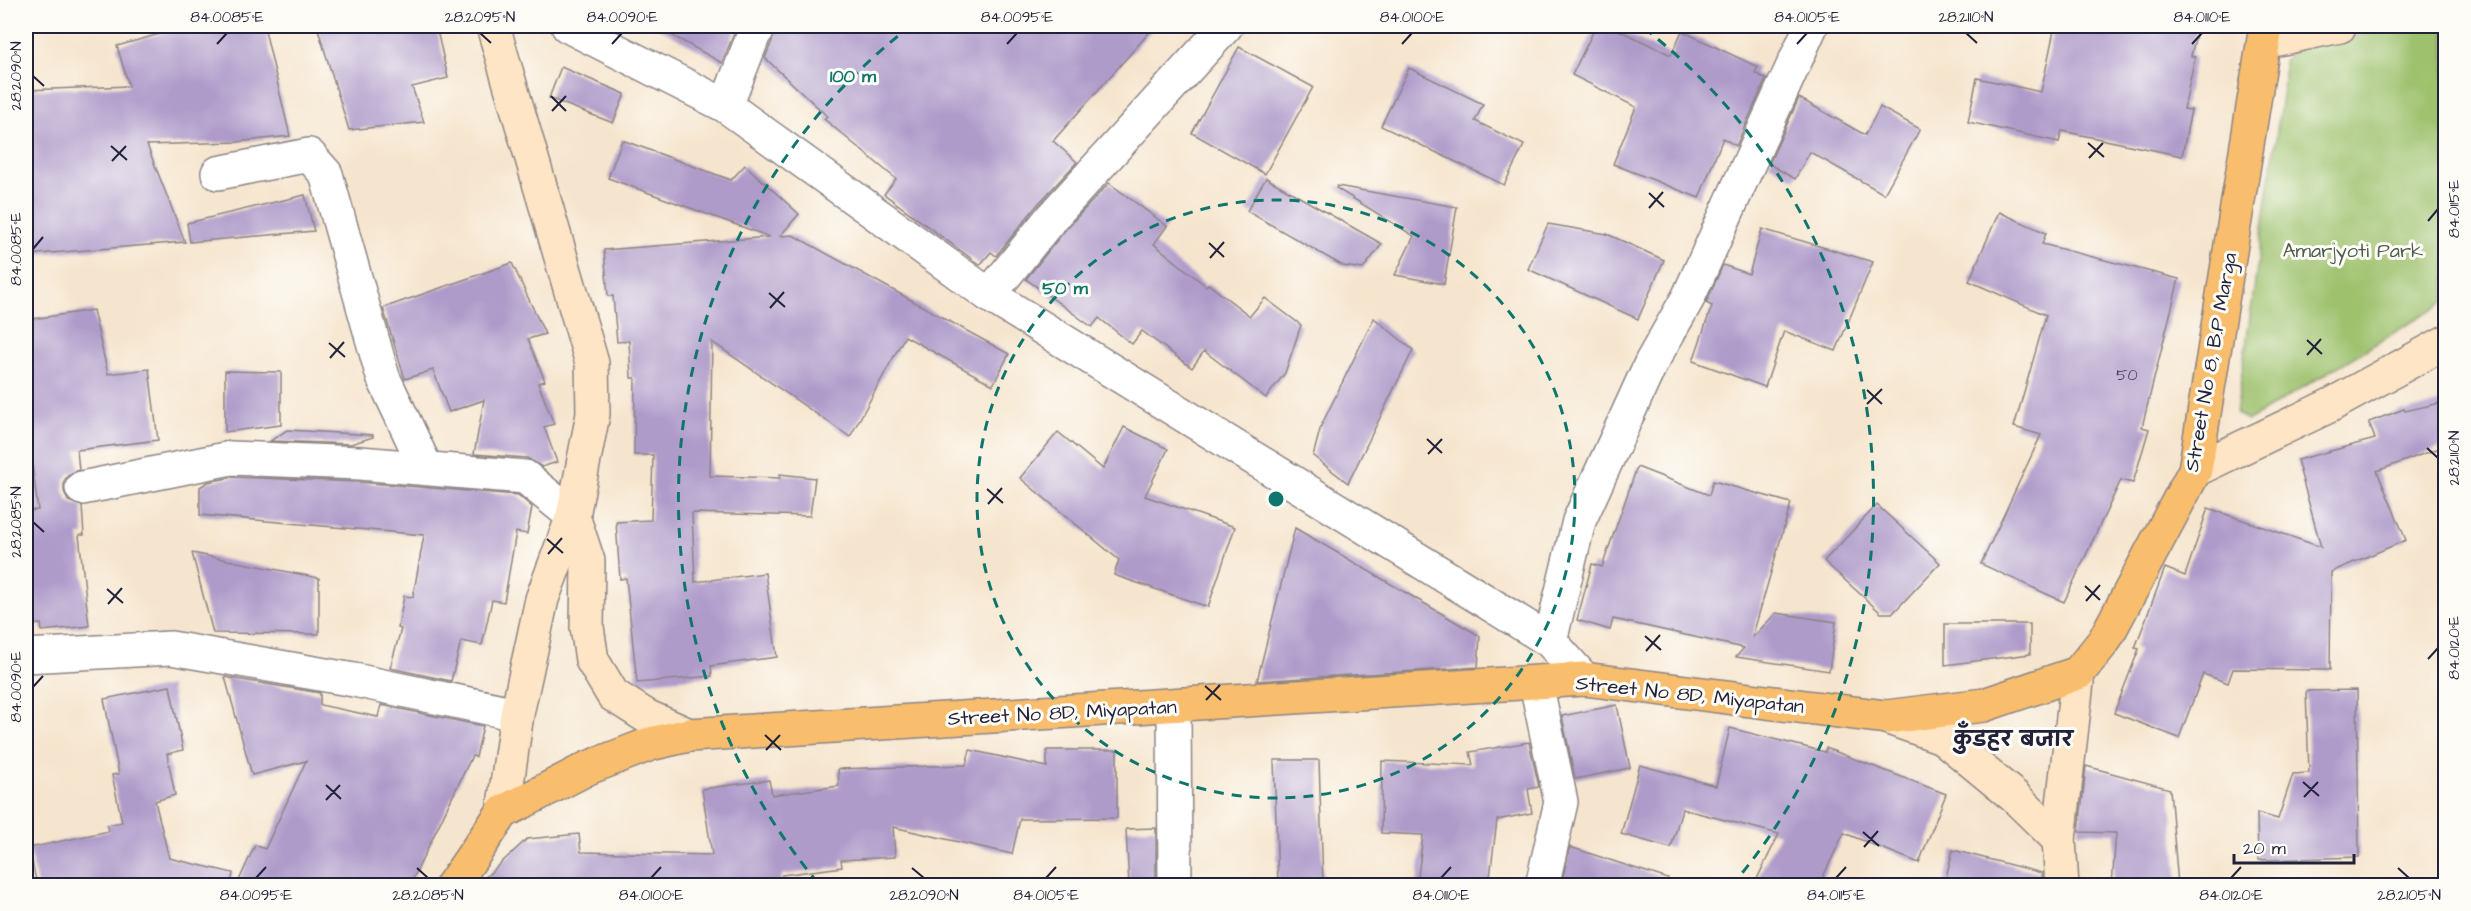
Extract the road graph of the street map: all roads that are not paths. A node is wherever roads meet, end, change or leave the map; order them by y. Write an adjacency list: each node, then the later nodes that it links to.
1 (493, 26): 15 (main road)
2 (568, 26): 8 (street)
3 (760, 26): 8 (street)
4 (1226, 26): 10 (street)
5 (1810, 26): 16 (street)
6 (2340, 26): 7 (main road)
7 (2265, 34): 13 (main road, Street No 8, B.P Marga)
8 (726, 106): 10 (street)
9 (218, 173): 12 (street)
10 (988, 295): 16 (street)
11 (2445, 342): 13 (main road)
12 (426, 468): 14 (street); 15 (street)
13 (2195, 470): 18 (main road, Street No 8, B.P Marga)
14 (82, 488)
15 (573, 516): 22 (main road); 24 (main road)
16 (1550, 641): 19 (street)
17 (26, 656): 22 (street)
18 (2078, 673): 23 (main road, Street No 8D, Miyapatan); 26 (main road)
19 (1584, 680): 20 (main road, Street No 8D, Miyapatan); 23 (main road, Street No 8D, Miyapatan)
20 (1536, 683): 21 (main road, Street No 8D, Miyapatan); 29 (street)
21 (1174, 706): 24 (main road, Street No 8D, Miyapatan); 28 (street)
22 (517, 714): 25 (main road)
23 (1886, 717): 26 (main road, Street No 8D, Miyapatan)
24 (689, 735): 25 (main road, Street No 8D, Miyapatan)
25 (503, 812): 27 (main road)
26 (2060, 840): 30 (main road)
27 (452, 885)
28 (1175, 885)
29 (1542, 885)
30 (2062, 885)

